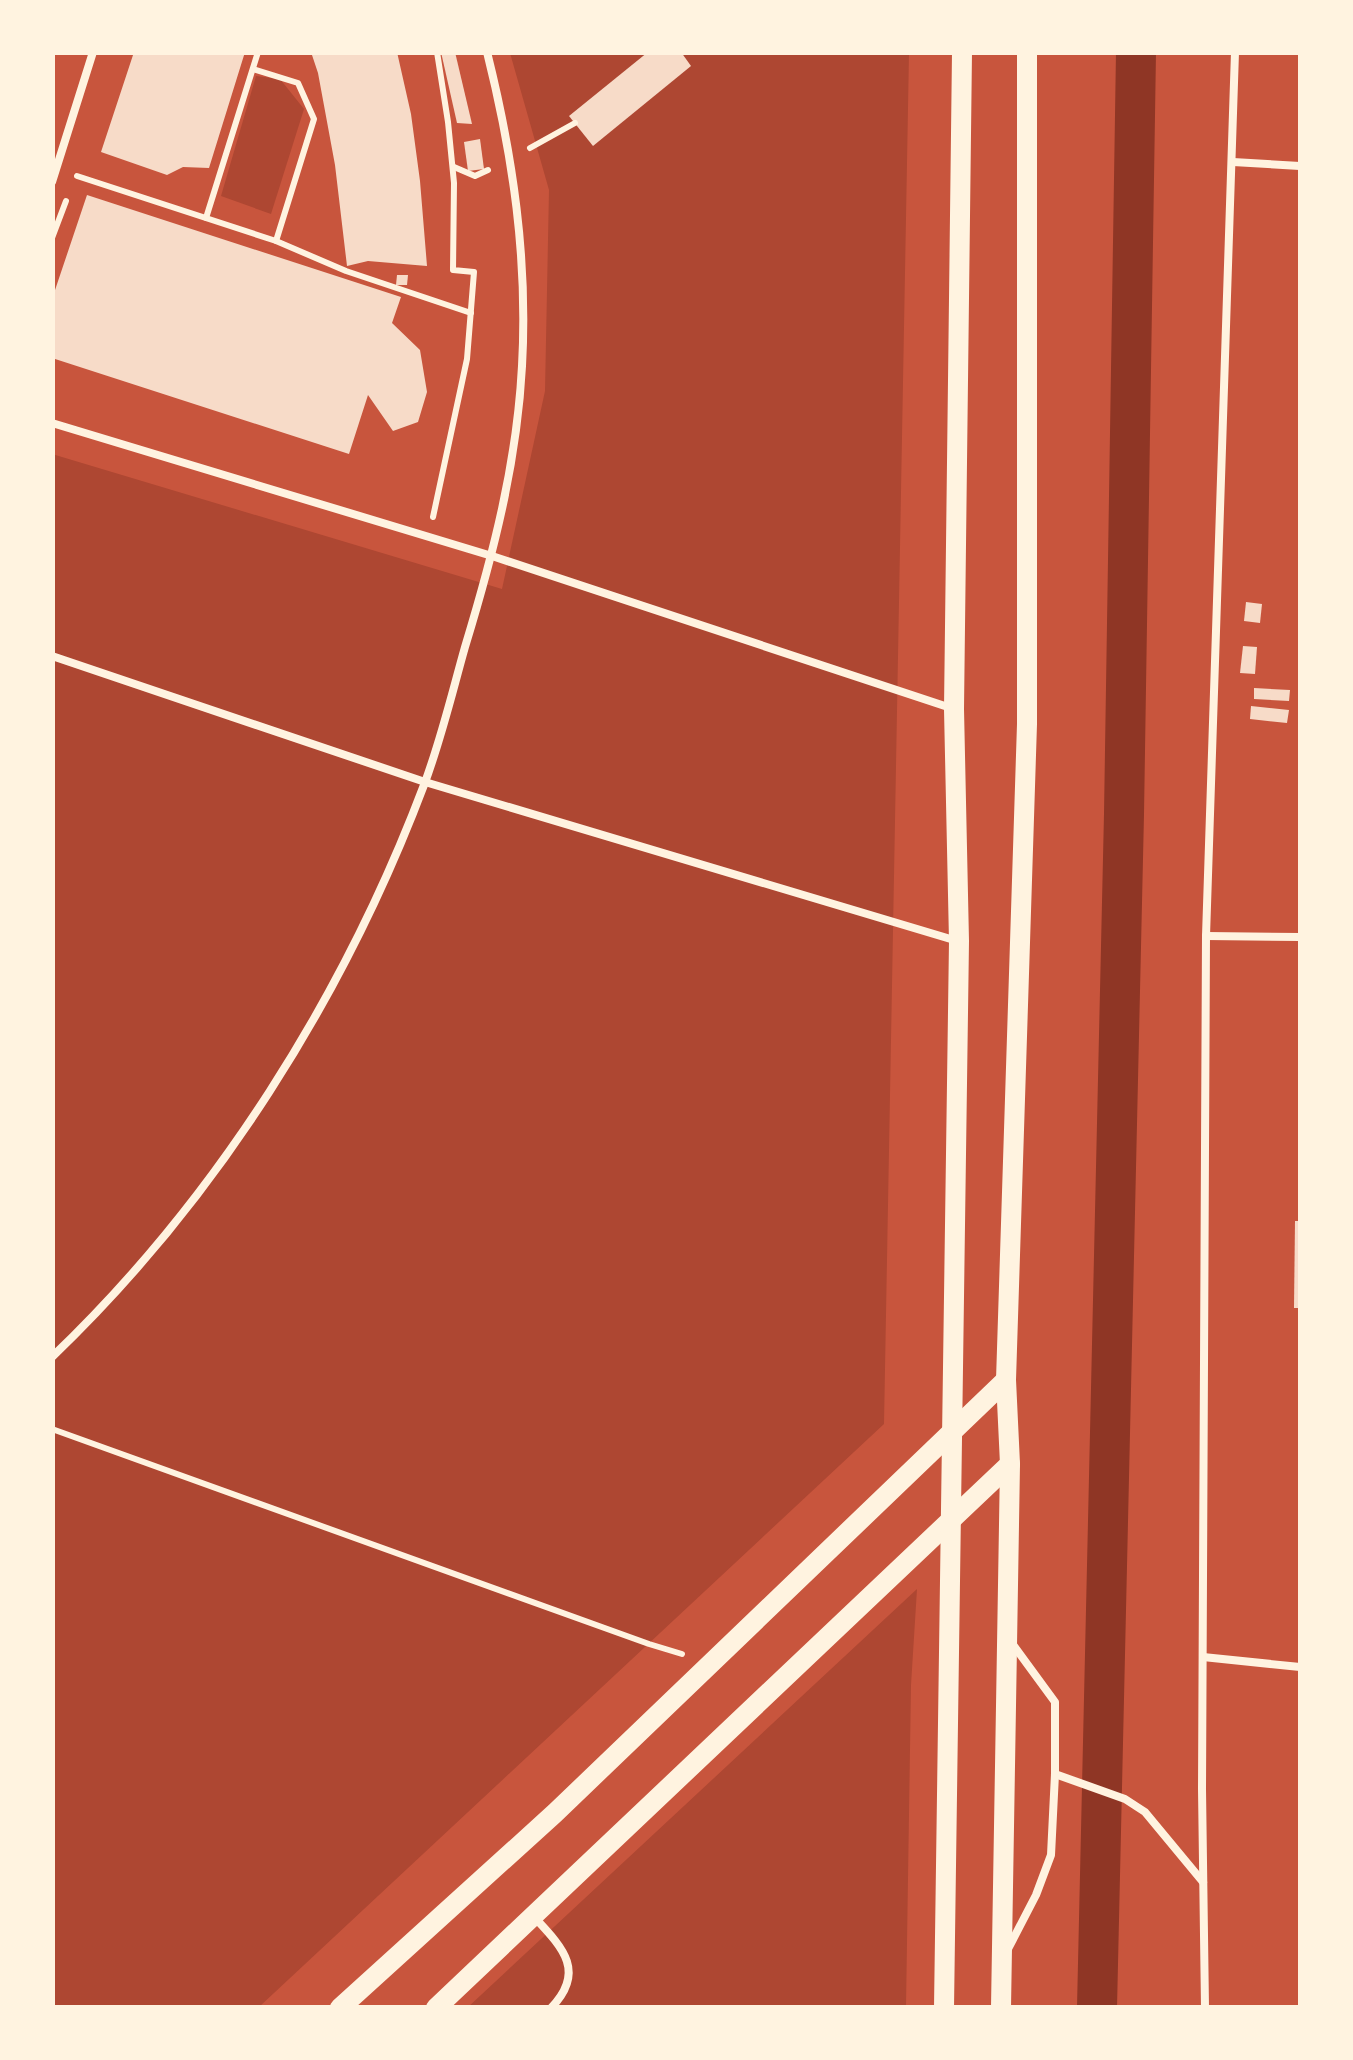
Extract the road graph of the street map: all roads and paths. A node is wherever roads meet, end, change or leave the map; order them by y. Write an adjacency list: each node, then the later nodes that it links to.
1 (93, 52): 11 (lane)
2 (258, 52): 8 (path)
3 (437, 52): 15 (path)
4 (486, 52): 18 (lane)
5 (962, 52): 20 (main road)
6 (1026, 52): 26 (main road)
7 (1235, 52): 9 (lane)
8 (253, 69): 13 (path); 14 (path)
9 (1233, 162): 10 (lane); 22 (lane)
10 (1300, 166)
11 (56, 169): 12 (lane); 13 (path)
12 (52, 182)
13 (206, 218): 14 (path)
14 (276, 241): 15 (path)
15 (471, 313): 17 (path)
16 (52, 423): 18 (lane)
17 (438, 499)
18 (492, 556): 20 (lane); 21 (lane)
19 (52, 656): 21 (lane)
20 (954, 709): 24 (main road)
21 (426, 782): 24 (lane); 25 (lane)
22 (1206, 936): 23 (lane); 32 (lane)
23 (1300, 937)
24 (959, 941): 28 (main road)
25 (52, 1358)
26 (1006, 1380): 28 (main road); 29 (main road)
27 (52, 1429): 33 (path)
28 (952, 1431): 30 (main road); 33 (main road)
29 (1010, 1464): 30 (main road); 31 (main road)
30 (952, 1520): 37 (main road); 42 (main road)
31 (1008, 1637): 35 (lane); 38 (main road)
32 (1202, 1657): 34 (lane); 36 (lane)
33 (712, 1663): 39 (main road)
34 (1300, 1667)
35 (1055, 1774): 36 (lane); 38 (lane)
36 (1203, 1882): 44 (lane)
37 (533, 1916): 40 (main road); 41 (lane)
38 (1002, 1962): 43 (main road)
39 (340, 2008)
40 (436, 2008)
41 (551, 2008)
42 (944, 2008)
43 (1001, 2008)
44 (1205, 2008)

